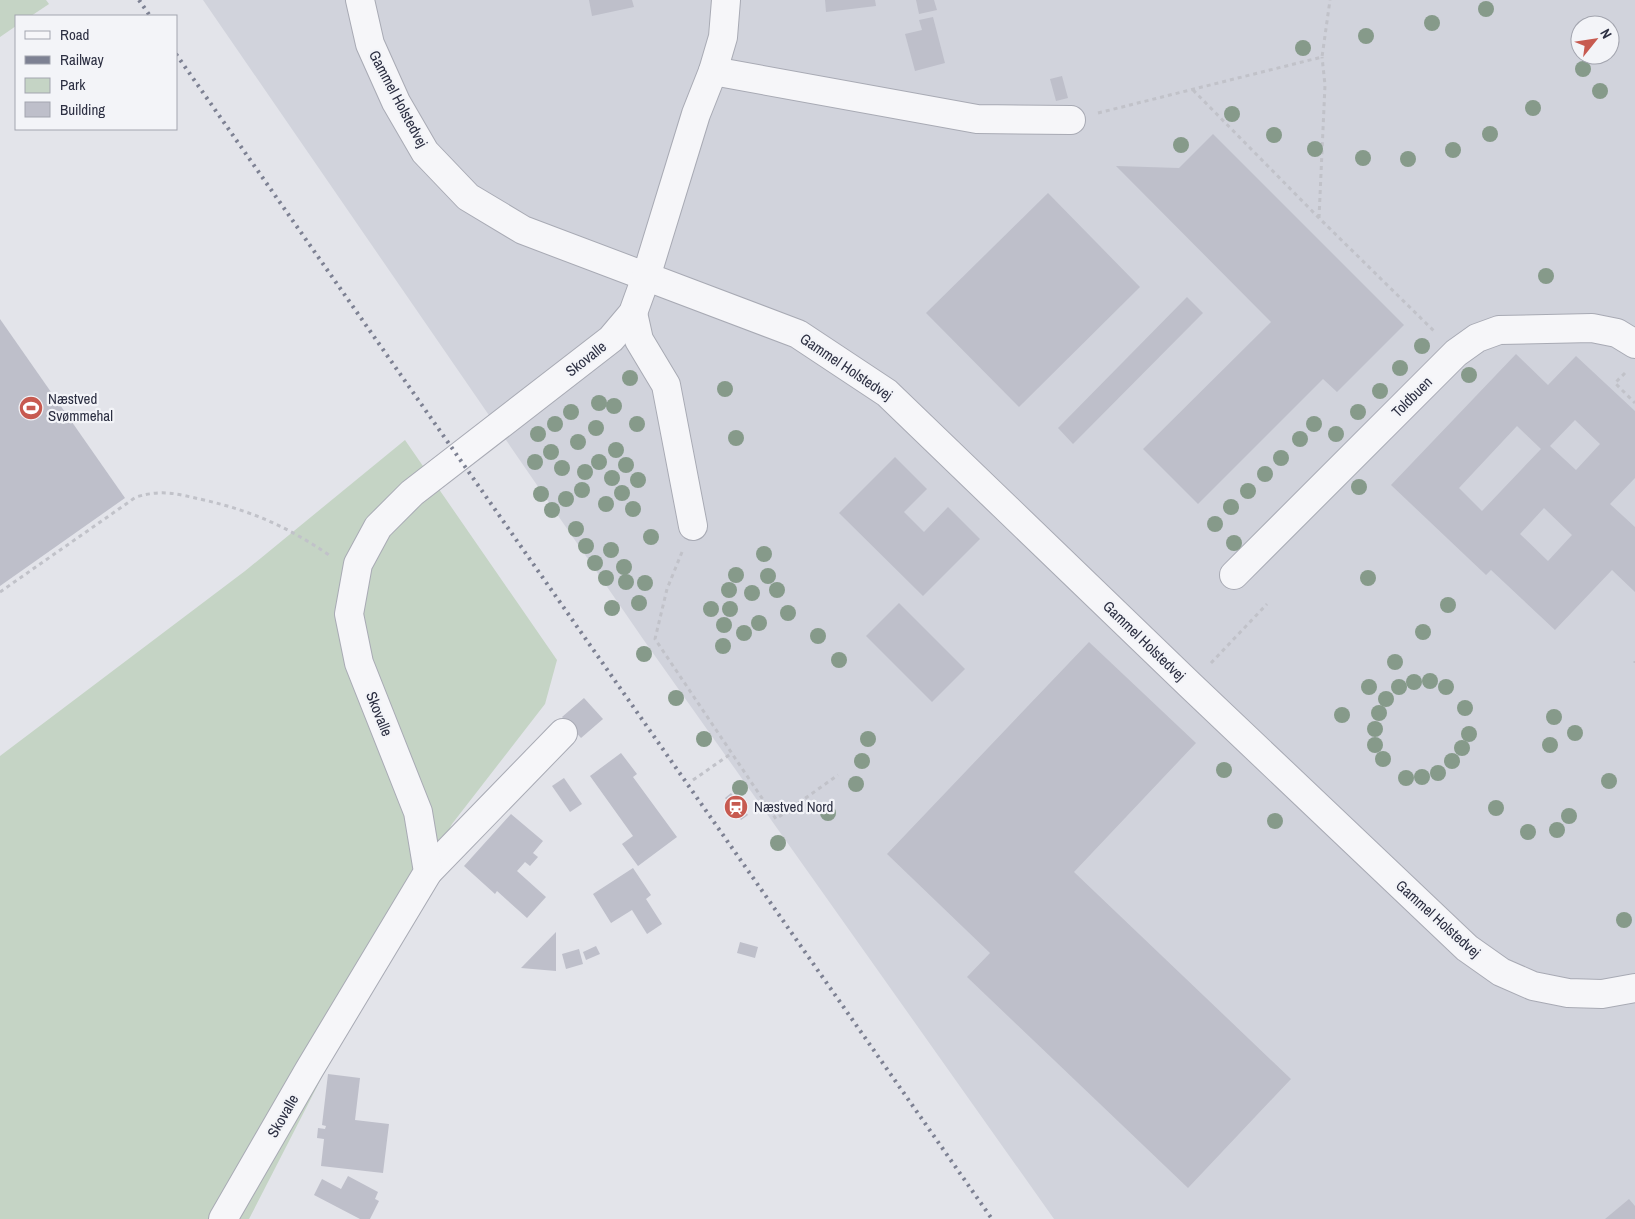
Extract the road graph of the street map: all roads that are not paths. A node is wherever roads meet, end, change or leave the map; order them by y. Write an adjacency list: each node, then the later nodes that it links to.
1 (360, 0): 5 (street, Gammel Holstedvej)
2 (726, 0): 3 (street)
3 (712, 71): 4 (street); 5 (street)
4 (1071, 120)
5 (646, 278): 6 (street, Skovalle); 12 (street, Gammel Holstedvej)
6 (633, 313): 8 (street); 11 (street, Skovalle)
7 (1632, 357): 9 (street, Toldbuen)
8 (693, 526)
9 (1234, 576)
10 (563, 733): 11 (street)
11 (428, 872): 13 (street, Skovalle)
12 (1635, 988)
13 (223, 1219)

